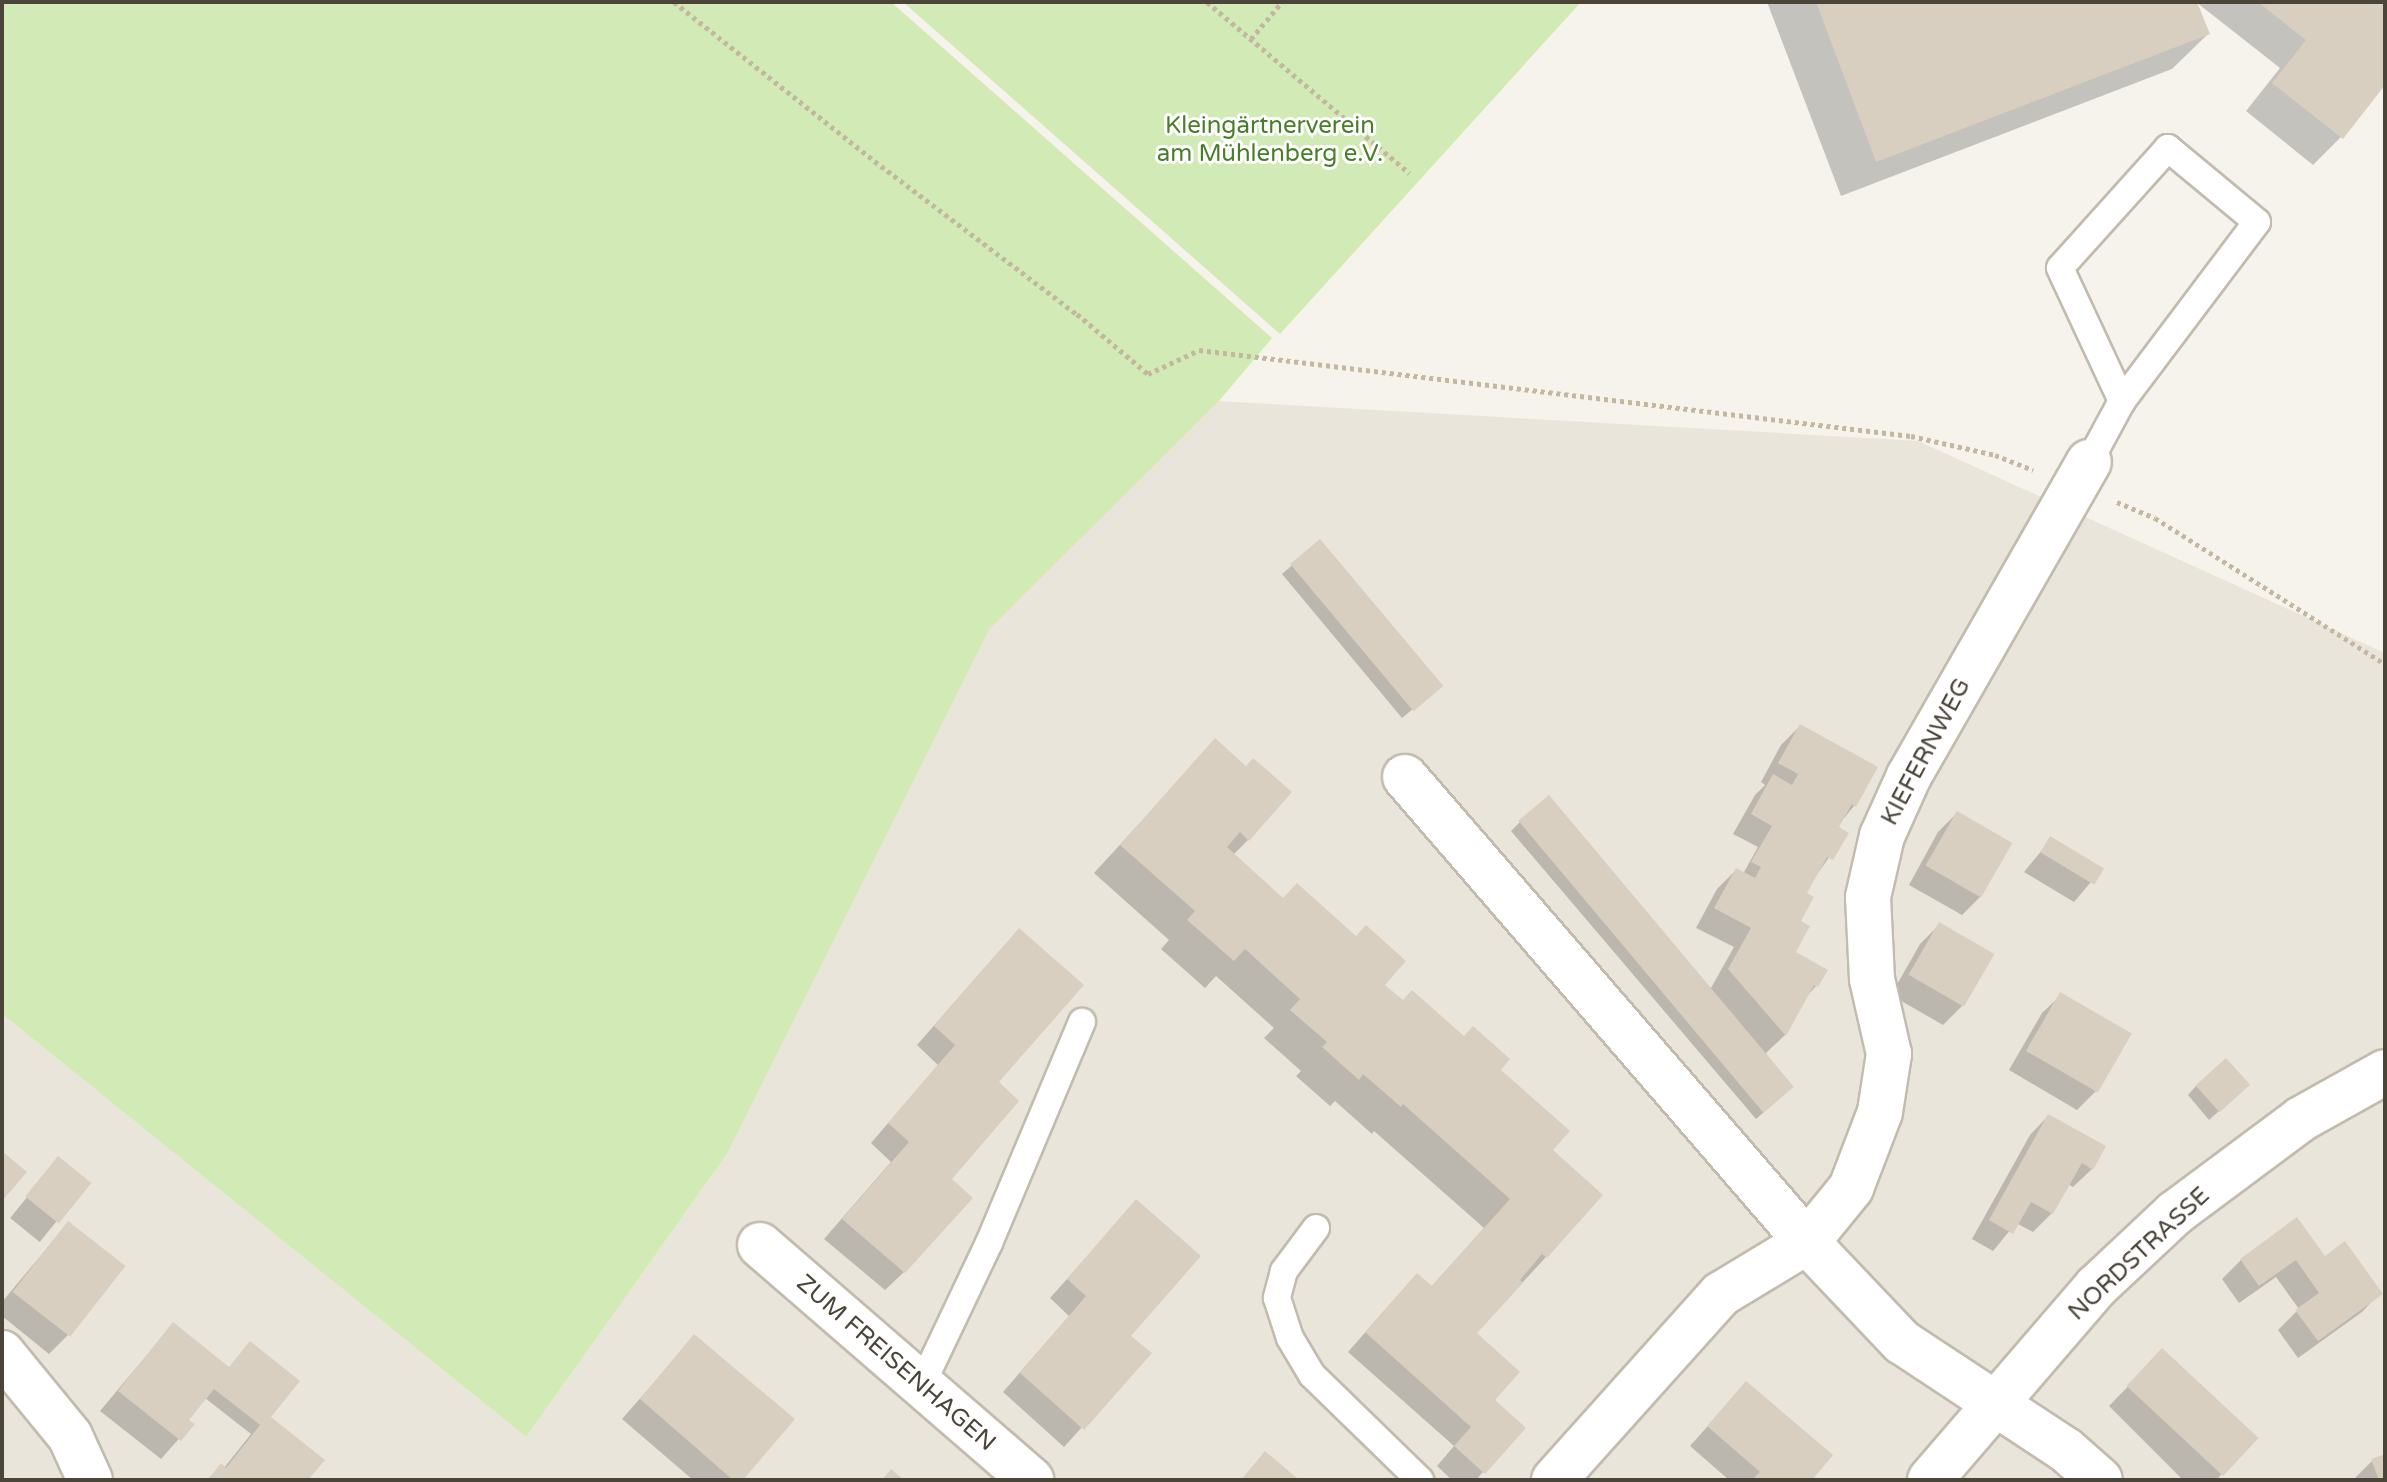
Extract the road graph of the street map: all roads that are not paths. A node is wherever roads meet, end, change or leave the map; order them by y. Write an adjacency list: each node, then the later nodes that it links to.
1 (2122, 401): 1 (lane); 2 (lane)
2 (2082, 474): 7 (street, KIEFERNWEG)
3 (1405, 777): 7 (street)
4 (1082, 1022): 10 (lane)
5 (2385, 1072): 11 (street, NORDSTRASSE)
6 (1316, 1228): 14 (lane)
7 (1807, 1242): 11 (street); 15 (street)
8 (760, 1245): 10 (street, ZUM FREISENHAGEN)
9 (2, 1353): 12 (street)
10 (922, 1384): 13 (street, ZUM FREISENHAGEN)
11 (1992, 1405): 16 (street, NORDSTRASSE); 17 (street)
12 (90, 1480)
13 (1031, 1480)
14 (1420, 1480)
15 (1554, 1480)
16 (1930, 1480)
17 (2100, 1480)

